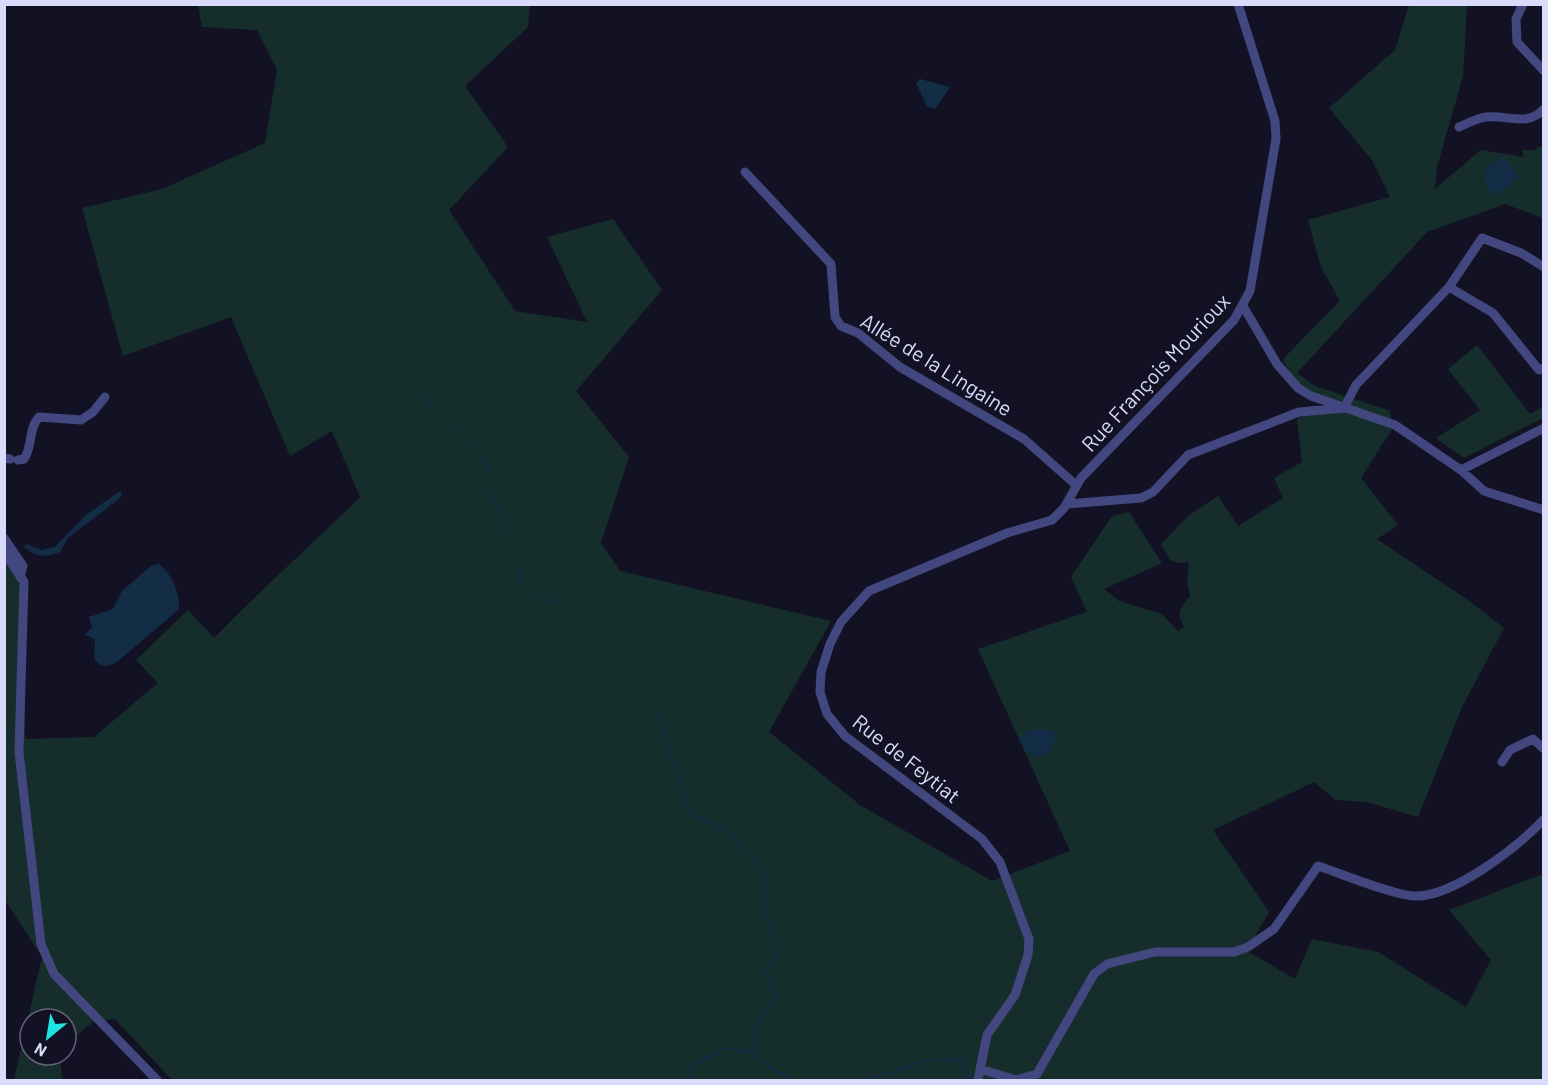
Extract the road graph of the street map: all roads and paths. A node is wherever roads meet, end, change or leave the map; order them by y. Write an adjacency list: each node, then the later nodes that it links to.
1 (1238, 4): 9 (street, Rue François Mourioux)
2 (1523, 4): 3 (street)
3 (1544, 71)
4 (1544, 109): 5 (street)
5 (1460, 127)
6 (745, 172): 16 (street, Allée de la Lingaine)
7 (1544, 267): 8 (street)
8 (1449, 287): 10 (street); 12 (street)
9 (1243, 306): 12 (street); 16 (street, Rue François Mourioux)
10 (1544, 368)
11 (105, 397): 14 (street)
12 (1348, 407): 15 (street); 17 (street)
13 (1544, 428): 15 (street)
14 (11, 459)
15 (1461, 470): 18 (street)
16 (1076, 485): 17 (street, Rue François Mourioux)
17 (1067, 504): 19 (street, Rue François Mourioux)
18 (1544, 510)
19 (1031, 527): 26 (street, Rue de Feytiat)
20 (4, 538): 22 (street)
21 (4, 552): 22 (street)
22 (20, 577): 27 (street)
23 (1544, 749): 24 (street)
24 (1502, 762)
25 (1544, 819): 26 (street)
26 (979, 1075)
27 (157, 1080)

